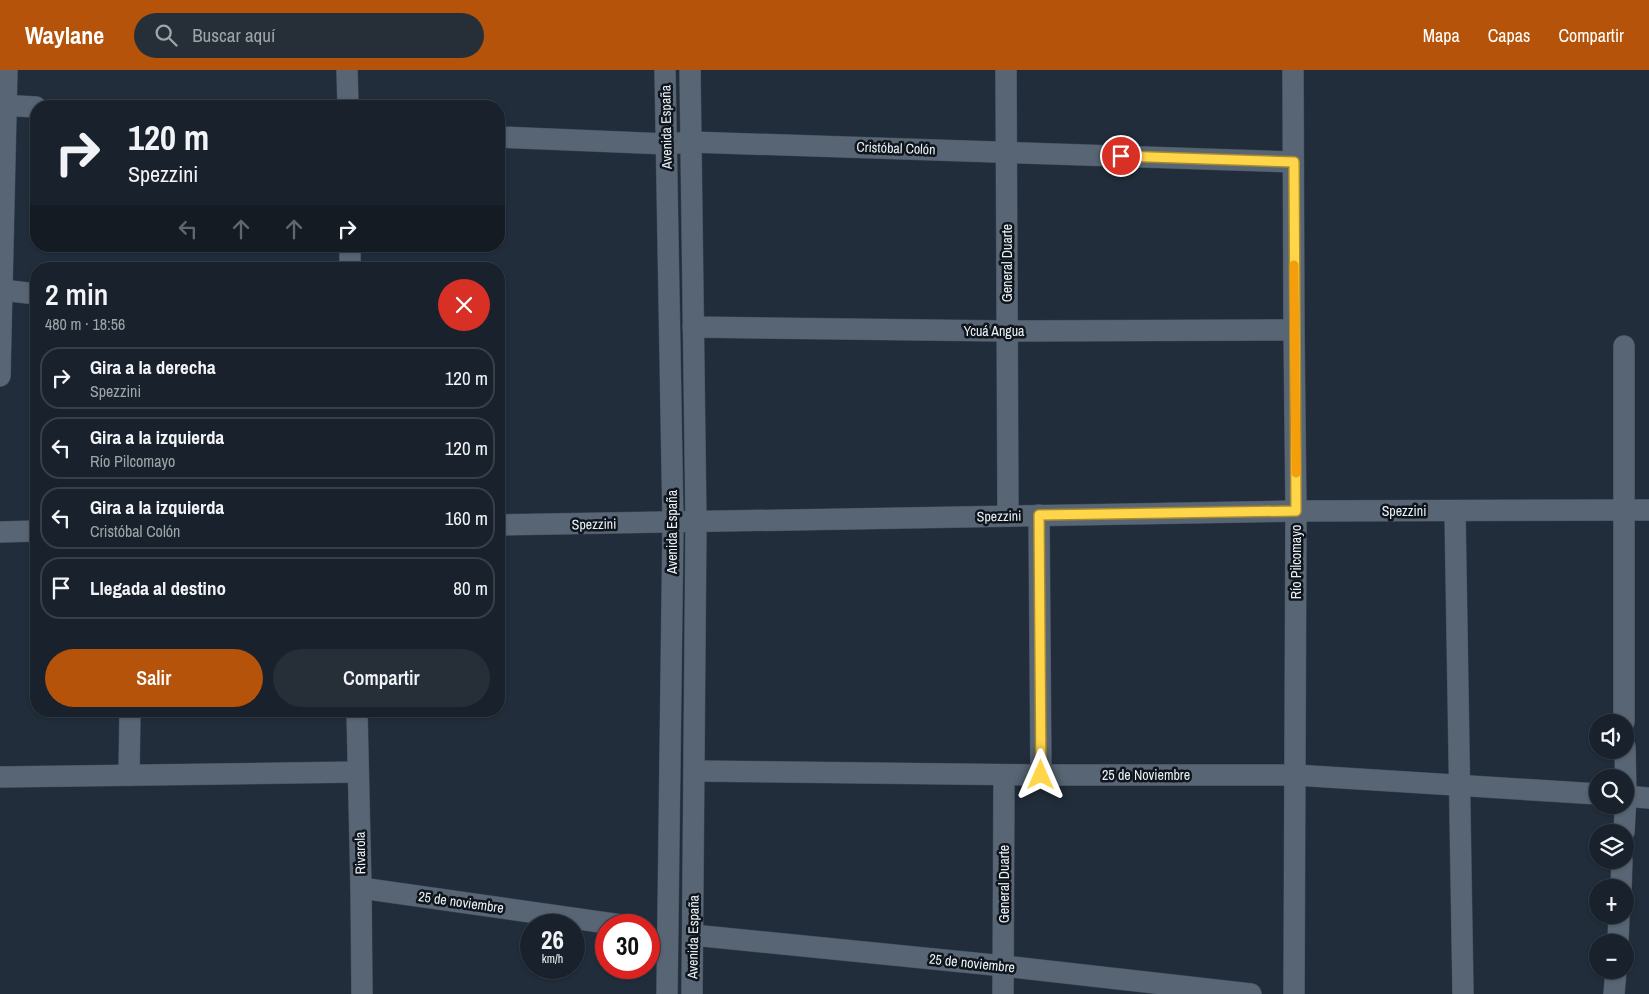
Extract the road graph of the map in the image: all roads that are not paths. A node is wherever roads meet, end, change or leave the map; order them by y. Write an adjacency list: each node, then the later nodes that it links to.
1 (7, 70): 8 (street)
2 (347, 70): 7 (street)
3 (665, 70): 12 (street, Avenida España)
4 (690, 70): 11 (street, Avenida España)
5 (1006, 70): 13 (street, General Duarte)
6 (1293, 70): 14 (street, Río Pilcomayo)
7 (348, 100)
8 (3, 105): 9 (street); 15 (street)
9 (30, 107)
10 (505, 137): 12 (street, Cristóbal Colón)
11 (691, 142): 12 (street, Cristóbal Colón); 13 (street, Cristóbal Colón); 17 (street, Avenida España)
12 (667, 144): 29 (street, Avenida España)
13 (1006, 152): 14 (street, Cristóbal Colón); 19 (street, General Duarte)
14 (1294, 162): 18 (street, Río Pilcomayo)
15 (2, 290): 16 (street); 21 (street)
16 (30, 293)
17 (693, 327): 19 (street, Ycuá Angua); 28 (street, Avenida España)
18 (1294, 330): 19 (street, Ycuá Angua); 24 (street, Río Pilcomayo)
19 (1007, 331): 27 (street, General Duarte)
20 (1624, 346): 22 (street)
21 (0, 376)
22 (1624, 510): 23 (street, Spezzini); 25 (street, Spezzini); 33 (street)
23 (1649, 510)
24 (1296, 511): 25 (street, Spezzini); 26 (street, Spezzini); 41 (street, Río Pilcomayo)
25 (1455, 511): 43 (street)
26 (1039, 515): 27 (street, Spezzini); 40 (street)
27 (1008, 516): 28 (street, Spezzini)
28 (696, 522): 29 (street, Spezzini); 36 (street, Avenida España)
29 (673, 523): 30 (street, Spezzini); 48 (street, Avenida España)
30 (505, 525)
31 (30, 531): 32 (street)
32 (0, 532)
33 (1624, 714)
34 (130, 717): 39 (street)
35 (357, 717): 37 (street, Rivarola)
36 (694, 771): 38 (street, 25 de Noviembre); 50 (street, Avenida España)
37 (358, 772): 39 (street); 47 (street, Rivarola)
38 (1004, 774): 40 (street, 25 de Noviembre); 52 (street, General Duarte)
39 (129, 775): 42 (street)
40 (1041, 775): 41 (street, 25 de Noviembre)
41 (1295, 775): 43 (street, 25 de Noviembre); 59 (street, Río Pilcomayo)
42 (0, 777)
43 (1460, 786): 44 (street, 25 de Noviembre); 60 (street)
44 (1589, 793)
45 (1634, 797): 46 (street)
46 (1649, 798)
47 (361, 888): 49 (street, 25 de noviembre); 54 (street, Rivarola)
48 (659, 914)
49 (595, 921)
50 (693, 935): 52 (street, 25 de noviembre); 56 (street, Avenida España)
51 (660, 944): 55 (street, Avenida España)
52 (1004, 966): 57 (street, General Duarte); 58 (street, 25 de noviembre)
53 (1615, 979): 61 (street)
54 (362, 994)
55 (667, 994)
56 (692, 994)
57 (1003, 994)
58 (1251, 994)
59 (1294, 994)
60 (1464, 994)
61 (1614, 994)

